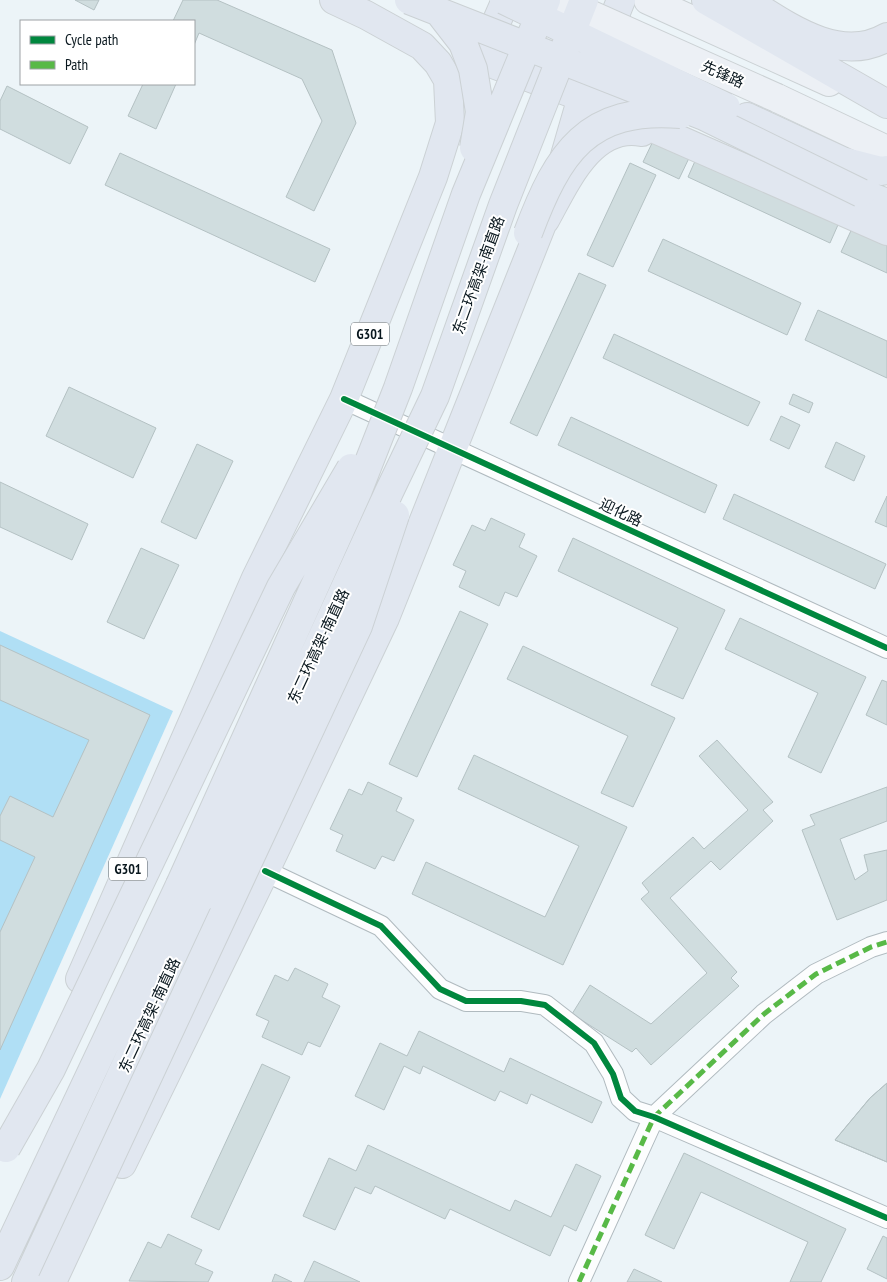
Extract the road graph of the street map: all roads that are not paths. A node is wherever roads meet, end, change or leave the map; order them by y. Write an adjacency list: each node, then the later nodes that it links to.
1 (334, 0): 15 (highway)
2 (409, 0): 19 (highway, bridge)
3 (428, 0): 23 (highway, bridge)
4 (505, 0): 14 (highway); 22 (highway, bridge)
5 (546, 0): 23 (highway, 东二环高架-南直路, bridge)
6 (558, 0): 21 (main road, 先锋路, bridge)
7 (584, 0): 28 (highway, 东二环高架-南直路, bridge)
8 (621, 0): 16 (highway)
9 (648, 0): 13 (main road)
10 (706, 0): 13 (highway)
11 (746, 0): 12 (highway)
12 (887, 37)
13 (786, 54): 17 (highway); 18 (main road)
14 (479, 63): 15 (highway); 16 (highway)
15 (448, 80): 29 (highway, G301)
16 (582, 97): 20 (highway); 25 (highway)
17 (887, 104)
18 (887, 109)
19 (704, 116): 24 (highway, bridge); 25 (highway, bridge)
20 (678, 138): 25 (highway); 26 (highway)
21 (887, 150)
22 (887, 170)
23 (466, 194): 27 (highway, 东二环高架-南直路, bridge)
24 (887, 203)
25 (536, 226): 30 (highway)
26 (887, 231)
27 (398, 388): 35 (highway, bridge); 37 (highway, 东二环高架-南直路, bridge)
28 (435, 396): 38 (highway, 东二环高架-南直路, bridge); 39 (highway, bridge)
29 (344, 399): 30 (street, 迎化路); 35 (highway, G301)
30 (457, 436): 31 (street, 迎化路); 32 (highway)
31 (887, 648)
32 (265, 871): 34 (street); 40 (highway)
33 (887, 942): 34 (street)
34 (654, 1117): 36 (street); 41 (street)
35 (3, 1154)
36 (887, 1218)
37 (0, 1266)
38 (26, 1282)
39 (52, 1282)
40 (64, 1282)
41 (578, 1282)

